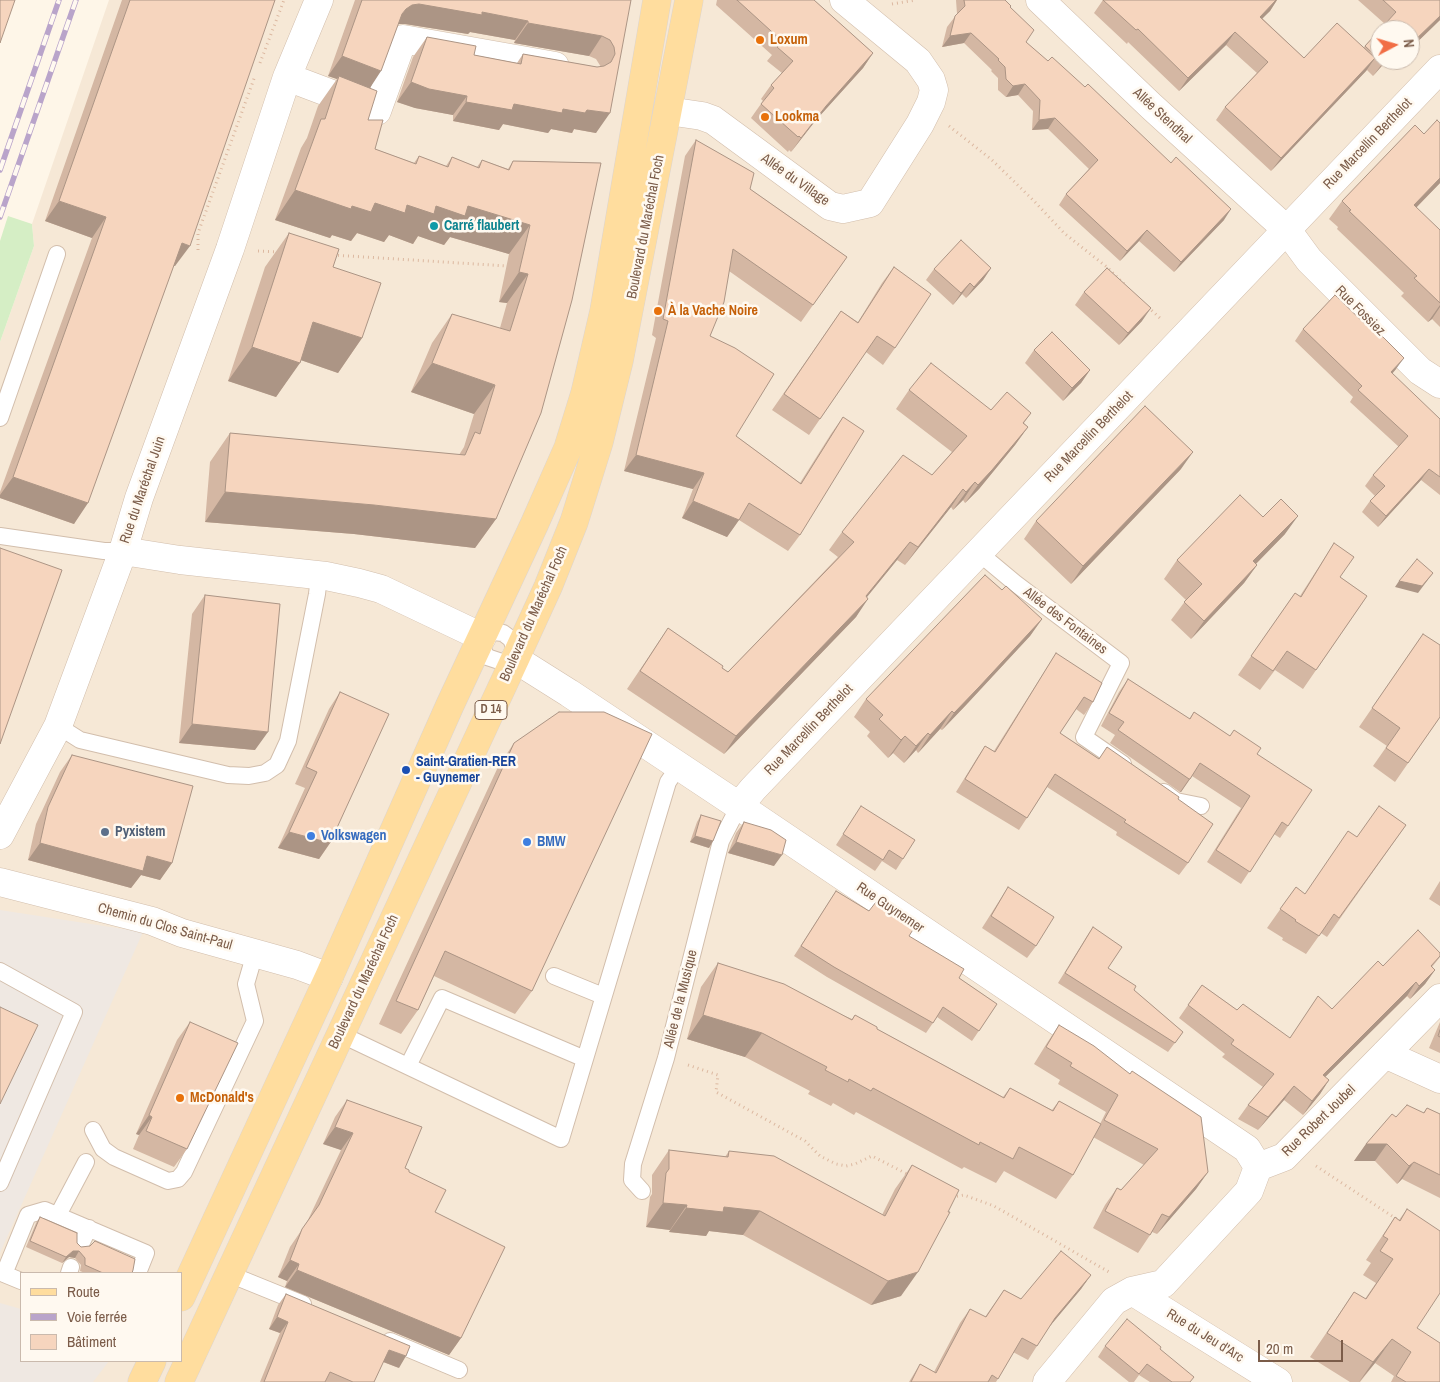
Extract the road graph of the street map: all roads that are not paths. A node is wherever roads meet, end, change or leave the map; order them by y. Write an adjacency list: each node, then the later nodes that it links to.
1 (319, 0): 8 (street, Rue du Maréchal Juin)
2 (657, 0): 18 (main road, Boulevard du Maréchal Foch)
3 (689, 0): 9 (main road, Boulevard du Maréchal Foch / D 14)
4 (844, 0): 9 (street, Allée du Village)
5 (1040, 0): 10 (street, Allée Stendhal)
6 (1440, 69): 10 (street, Rue Marcellin Berthelot)
7 (577, 70): 8 (street)
8 (287, 77): 15 (street, Rue du Maréchal Juin)
9 (668, 111): 19 (main road, Boulevard du Maréchal Foch / D 14)
10 (1287, 230): 12 (street, Rue Fossiez); 16 (street, Rue Marcellin Berthelot)
11 (57, 254): 13 (lane)
12 (1440, 384)
13 (0, 418)
14 (0, 536): 15 (lane)
15 (123, 551): 17 (street, Rue du Maréchal Juin); 20 (street)
16 (979, 553): 22 (lane, Allée des Fontaines); 24 (street, Rue Marcellin Berthelot)
17 (318, 576): 18 (street, Rue du Maréchal Juin); 20 (lane)
18 (482, 637): 19 (lane); 19 (lane); 31 (main road, Boulevard du Maréchal Foch)
19 (515, 659): 21 (street, Rue Guynemer); 34 (main road, Boulevard du Maréchal Foch / D 14)
20 (58, 726): 26 (street)
21 (679, 766): 24 (street, Rue Guynemer); 32 (lane)
22 (1138, 774)
23 (1153, 785): 25 (lane)
24 (739, 806): 41 (street, Rue Guynemer); 43 (lane, Allée de la Musique)
25 (1201, 806)
26 (0, 835)
27 (0, 882): 28 (street, Chemin du Clos Saint-Paul)
28 (255, 953): 31 (street, Chemin du Clos Saint-Paul); 39 (lane)
29 (0, 971): 42 (lane)
30 (554, 976): 32 (lane)
31 (329, 978): 51 (main road, Boulevard du Maréchal Foch)
32 (603, 996): 36 (lane)
33 (1440, 998): 35 (street, Rue Robert Joubel)
34 (340, 1034): 37 (lane); 48 (main road, Boulevard du Maréchal Foch / D 14)
35 (1385, 1054): 38 (street); 41 (street, Rue Robert Joubel)
36 (585, 1058): 37 (lane); 37 (lane)
37 (408, 1066)
38 (1440, 1079)
39 (93, 1130)
40 (86, 1162): 44 (lane)
41 (1258, 1167): 50 (street)
42 (0, 1183)
43 (642, 1191)
44 (58, 1215): 45 (lane); 49 (lane)
45 (89, 1228): 46 (lane); 47 (lane)
46 (81, 1244)
47 (138, 1272)
48 (229, 1274): 52 (lane); 57 (main road, Boulevard du Maréchal Foch / D 14)
49 (20, 1281)
50 (1132, 1291): 58 (street); 59 (street, Rue du Jeu d'Arc)
51 (182, 1295)
52 (321, 1312)
53 (372, 1333): 55 (lane)
54 (152, 1362): 56 (main road)
55 (459, 1370)
56 (142, 1382)
57 (179, 1382)
58 (1047, 1382)
59 (1278, 1382)

